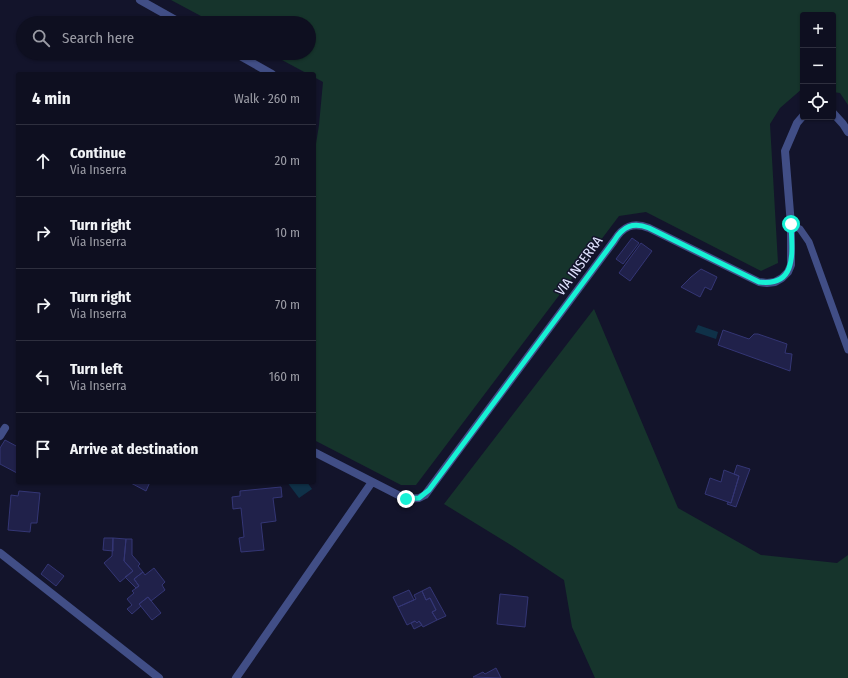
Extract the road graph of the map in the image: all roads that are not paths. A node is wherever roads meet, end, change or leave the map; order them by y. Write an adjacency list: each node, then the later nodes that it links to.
1 (140, 0): 2 (street)
2 (169, 16)
3 (247, 60): 4 (street)
4 (268, 72)
5 (836, 116): 7 (street)
6 (800, 120): 8 (street, VIA INSERRA)
7 (848, 132)
8 (791, 224): 9 (lane); 13 (street, VIA INSERRA)
9 (848, 350)
10 (5, 428): 11 (street)
11 (0, 436)
12 (316, 453): 13 (street, VIA INSERRA)
13 (372, 482): 16 (street)
14 (0, 553): 15 (street)
15 (160, 678)
16 (236, 678)

